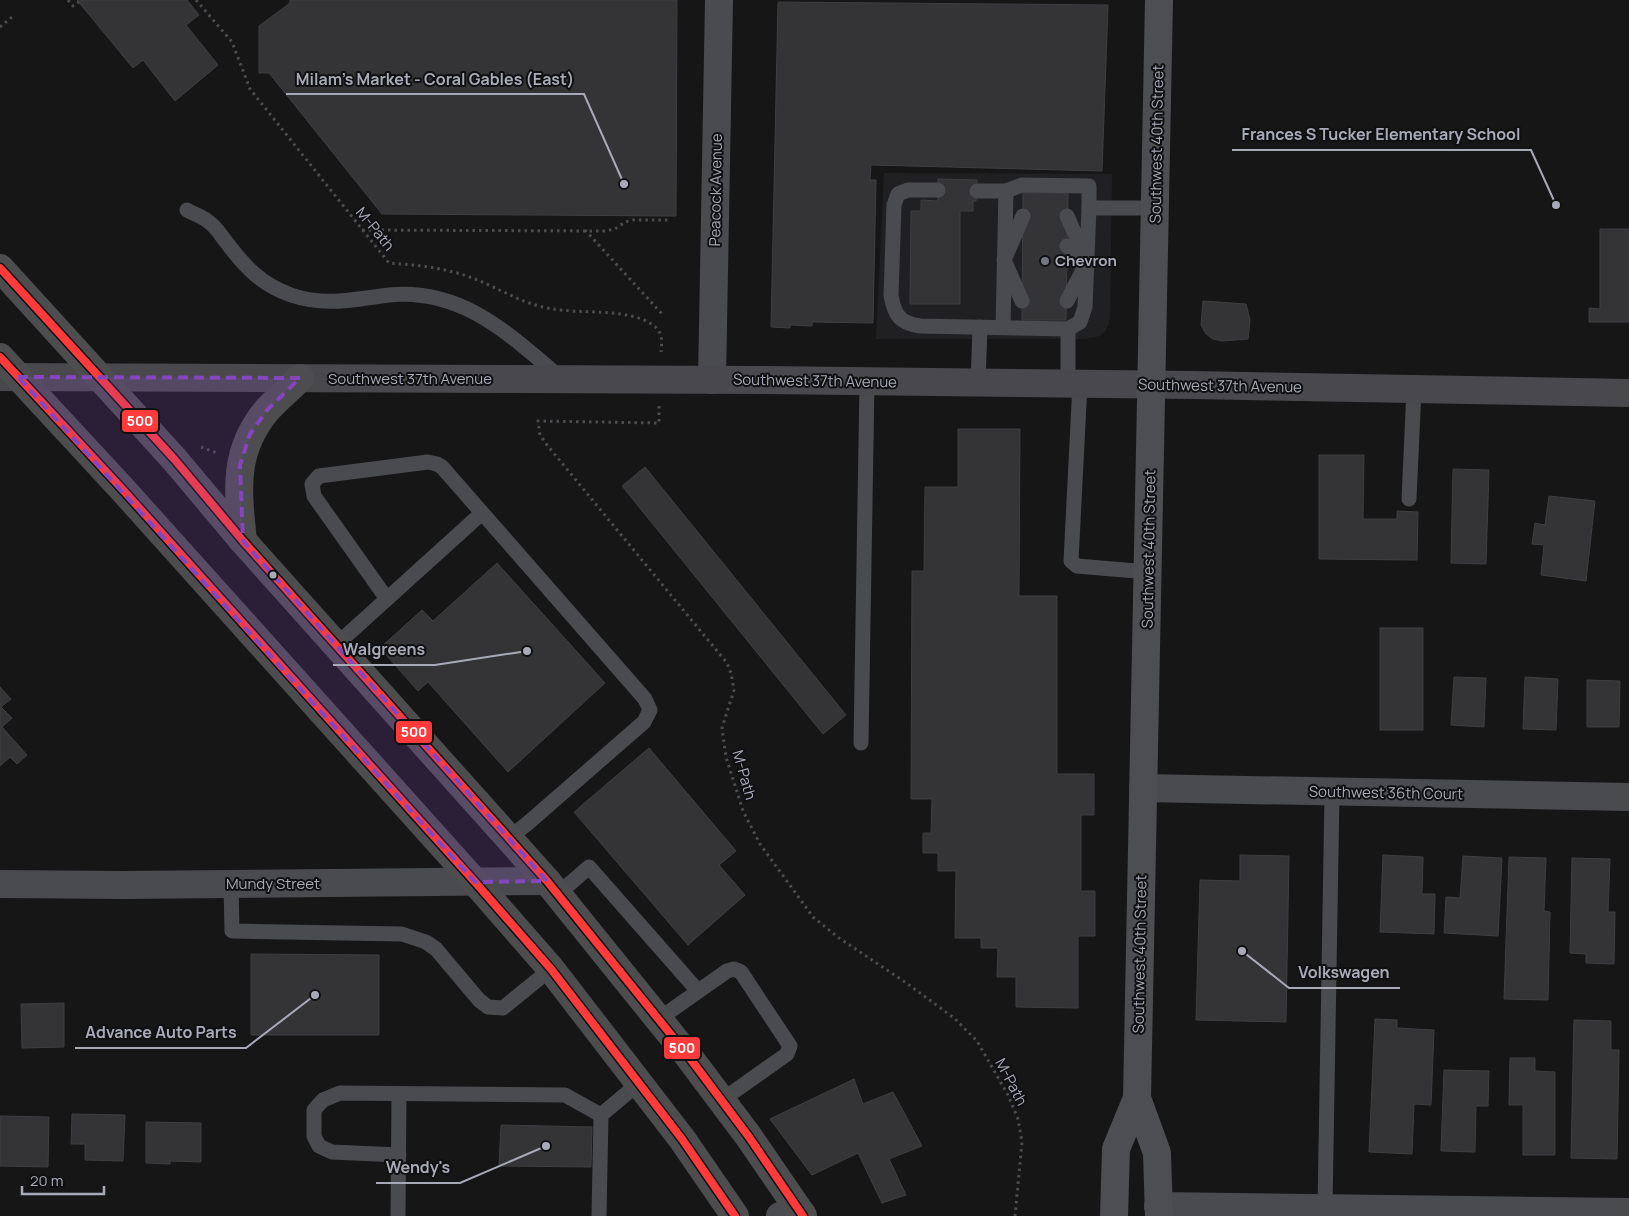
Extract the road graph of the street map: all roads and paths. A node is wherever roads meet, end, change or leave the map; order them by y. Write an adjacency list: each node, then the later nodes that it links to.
1 (68, 0): 5 (path)
2 (196, 0): 17 (path, M-Path)
3 (719, 0): 38 (street, Peacock Avenue)
4 (1160, 0): 12 (main road, Southwest 40th Street)
5 (79, 2)
6 (12, 17): 7 (path)
7 (0, 27)
8 (938, 190): 29 (lane)
9 (977, 190): 10 (lane)
10 (1006, 191): 11 (lane); 21 (lane)
11 (1089, 208): 12 (lane); 22 (lane)
12 (1156, 208): 42 (main road, Southwest 40th Street)
13 (187, 210): 37 (lane)
14 (1023, 216): 21 (lane)
15 (1067, 216): 22 (lane)
16 (668, 220): 18 (path)
17 (361, 230): 18 (path); 32 (path, M-Path)
18 (585, 230): 28 (path)
19 (1022, 246): 21 (lane)
20 (1067, 246): 22 (lane)
21 (1004, 260): 25 (lane); 26 (lane); 30 (lane)
22 (1088, 260): 24 (lane); 27 (lane); 31 (lane)
23 (0, 268): 35 (highway)
24 (1067, 276)
25 (1022, 277)
26 (1022, 301)
27 (1067, 301)
28 (662, 314)
29 (980, 327): 30 (lane); 40 (lane)
30 (1003, 327): 31 (lane)
31 (1068, 329): 41 (lane)
32 (662, 335)
33 (0, 357): 34 (highway)
34 (9, 377): 35 (main road, Southwest 37th Avenue); 57 (highway)
35 (98, 378): 36 (main road, Southwest 37th Avenue); 48 (highway)
36 (300, 378): 37 (main road, Southwest 37th Avenue); 48 (highway)
37 (563, 380): 38 (main road, Southwest 37th Avenue)
38 (712, 380): 39 (main road, Southwest 37th Avenue)
39 (867, 382): 40 (main road, Southwest 37th Avenue); 52 (lane)
40 (978, 383): 41 (main road, Southwest 37th Avenue)
41 (1074, 384): 42 (main road, Southwest 37th Avenue); 49 (lane)
42 (1152, 384): 43 (main road, Southwest 37th Avenue); 49 (main road, Southwest 40th Street)
43 (1414, 389): 44 (main road, Southwest 37th Avenue); 46 (lane)
44 (1629, 393)
45 (659, 417): 77 (path, M-Path)
46 (1409, 499)
47 (482, 513): 50 (lane); 50 (lane); 56 (lane)
48 (242, 541): 51 (highway)
49 (1148, 572): 53 (main road, Southwest 40th Street)
50 (387, 598): 51 (lane)
51 (336, 646): 56 (highway)
52 (861, 744)
53 (1143, 788): 54 (street, Southwest 36th Court); 66 (main road, Southwest 40th Street)
54 (1332, 793): 55 (street, Southwest 36th Court); 70 (lane)
55 (1629, 797)
56 (509, 838): 60 (highway)
57 (475, 882): 59 (street, Mundy Street); 60 (street, Mundy Street); 61 (highway)
58 (0, 884): 59 (street, Mundy Street)
59 (232, 884): 61 (lane)
60 (552, 888): 62 (lane); 63 (highway)
61 (550, 969): 64 (highway)
62 (698, 991): 63 (lane); 67 (lane)
63 (659, 1019): 67 (highway)
64 (639, 1083): 68 (lane); 76 (highway)
65 (399, 1094): 68 (lane); 69 (lane); 69 (lane)
66 (1137, 1098): 71 (main road, Southwest 40th Street); 78 (main road, Southwest 40th Street)
67 (722, 1100): 73 (highway)
68 (601, 1115): 75 (lane)
69 (399, 1155): 74 (lane)
70 (1325, 1208): 71 (street); 72 (street)
71 (1158, 1211)
72 (1629, 1212)
73 (795, 1215)
74 (398, 1216)
75 (599, 1216)
76 (735, 1216)
77 (1015, 1216)
78 (1114, 1216)

